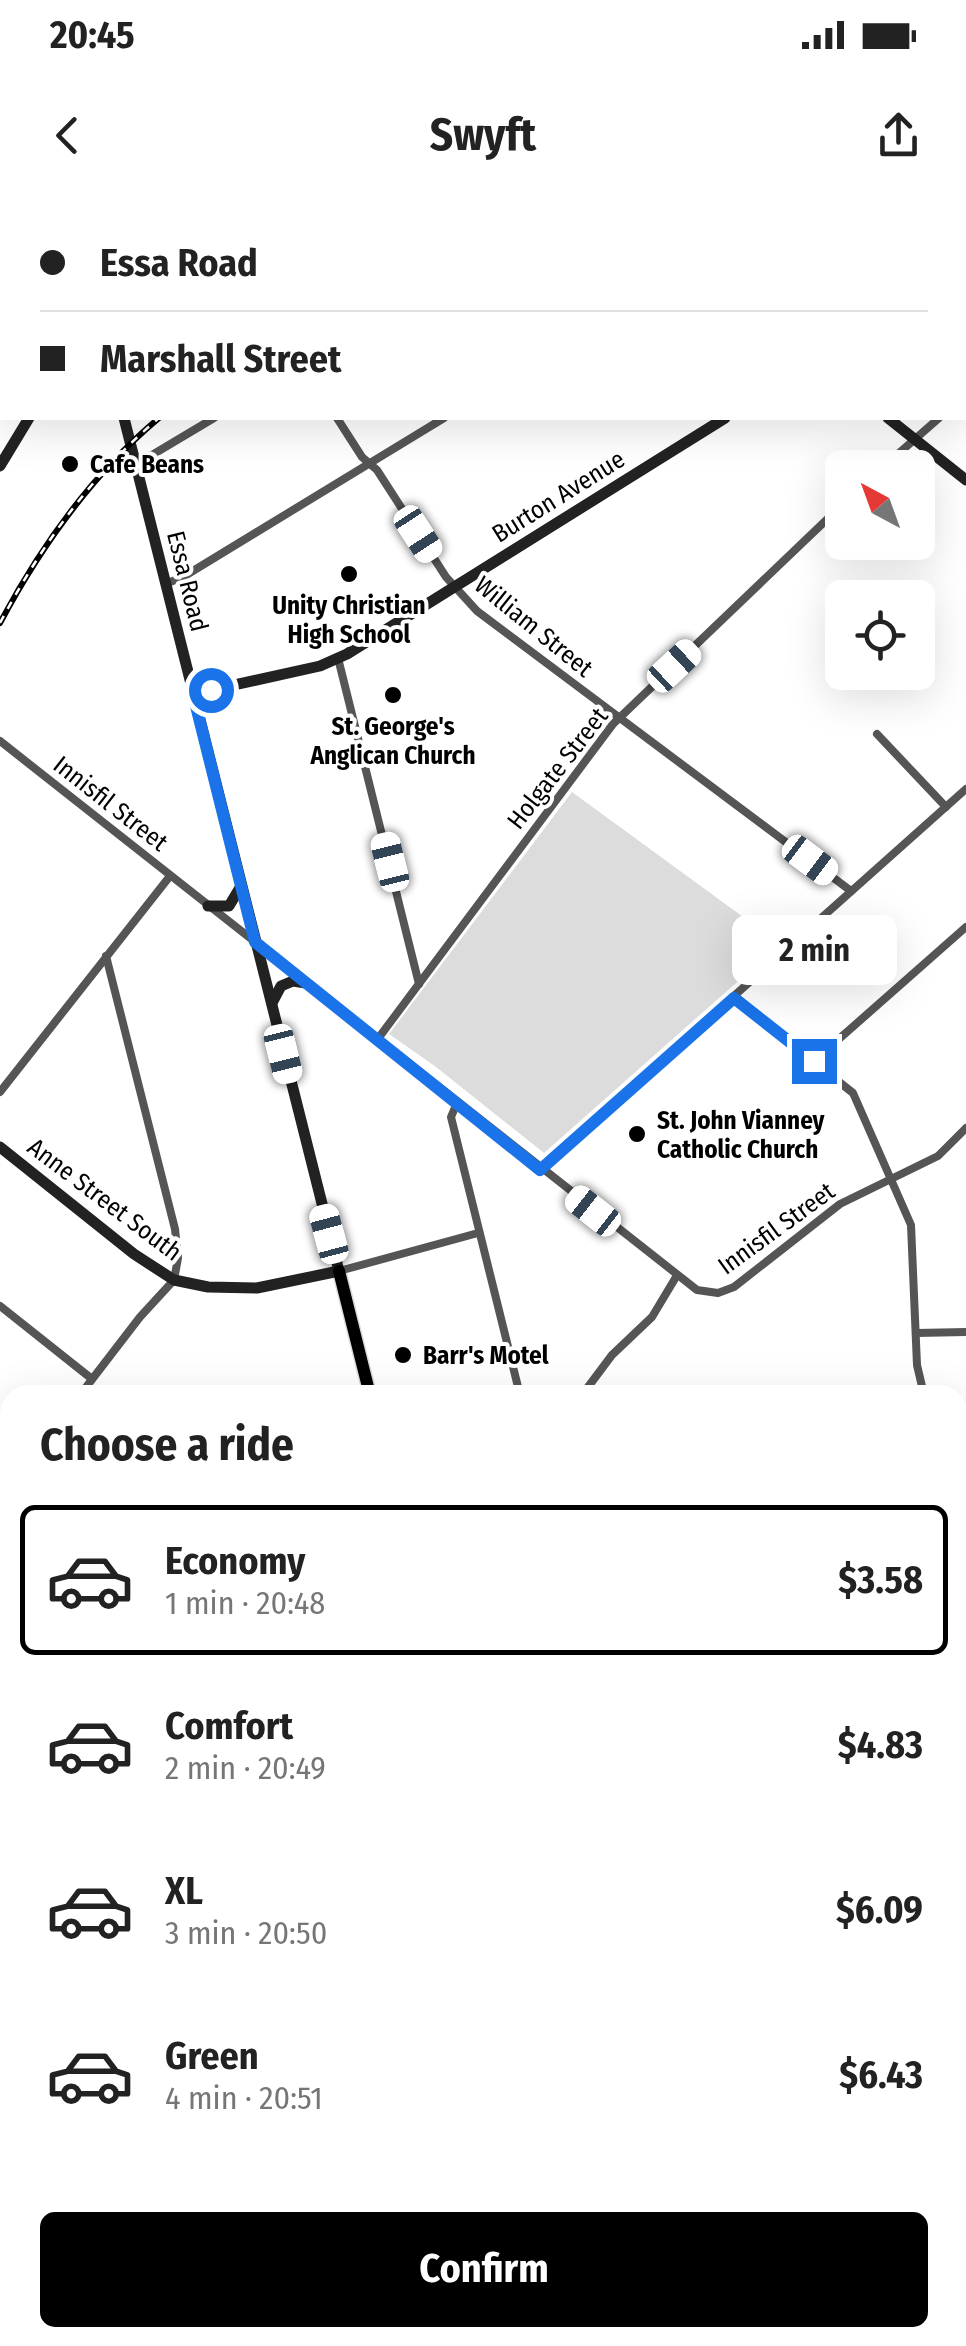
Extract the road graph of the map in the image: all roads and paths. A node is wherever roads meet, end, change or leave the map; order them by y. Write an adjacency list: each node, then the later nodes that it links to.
1 (27, 420): 13 (main road)
2 (124, 420): 11 (main road, Essa Road)
3 (211, 420): 11 (street)
4 (339, 420): 12 (street, William Street)
5 (441, 420): 12 (street)
6 (722, 420): 17 (main road, Burton Avenue)
7 (891, 420): 9 (main road)
8 (937, 420): 9 (street)
9 (916, 438): 10 (street); 14 (main road)
10 (902, 450)
11 (134, 458): 16 (main road, Essa Road)
12 (370, 462): 16 (street); 17 (street, William Street)
13 (0, 466)
14 (966, 480)
15 (825, 521): 20 (street, Holgate Street)
16 (165, 584): 19 (main road, Essa Road)
17 (455, 587): 18 (main road, Burton Avenue); 20 (street, William Street)
18 (338, 658): 19 (main road, Burton Avenue); 33 (street)
19 (193, 694): 26 (main road, Essa Road)
20 (620, 718): 27 (street, William Street); 33 (street, Holgate Street)
21 (877, 734): 24 (street)
22 (0, 741): 25 (street, Innisfil Street)
23 (966, 789): 24 (street)
24 (946, 807): 27 (street)
25 (170, 876): 28 (street, Innisfil Street); 31 (street)
26 (241, 886): 28 (main road); 30 (main road, Essa Road)
27 (851, 891): 34 (street)
28 (208, 906): 30 (street, Innisfil Street)
29 (966, 927): 37 (street)
30 (255, 942): 32 (street, Innisfil Street); 35 (main road, Essa Road)
31 (106, 956): 38 (street); 47 (street)
32 (306, 983): 35 (main road); 36 (street, Innisfil Street)
33 (419, 984): 36 (street, Holgate Street)
34 (734, 998): 37 (street); 42 (street)
35 (271, 1007): 45 (main road, Essa Road)
36 (376, 1040): 39 (street, Innisfil Street)
37 (814, 1061): 43 (street)
38 (0, 1092)
39 (457, 1104): 42 (street, Innisfil Street); 44 (street)
40 (966, 1128): 43 (street, Innisfil Street)
41 (0, 1147): 47 (main road, Anne Street South)
42 (540, 1170): 46 (street, Innisfil Street)
43 (891, 1179): 46 (street, Innisfil Street); 49 (street)
44 (478, 1233): 45 (street, Anne Street South); 54 (street)
45 (339, 1271): 47 (main road, Anne Street South); 53 (main road, Essa Road)
46 (676, 1277): 55 (street)
47 (174, 1280): 51 (street)
48 (0, 1306): 51 (street)
49 (916, 1332): 50 (street); 56 (street)
50 (966, 1332)
51 (92, 1379): 52 (street)
52 (88, 1385)
53 (368, 1385)
54 (517, 1385)
55 (590, 1385)
56 (922, 1385)

